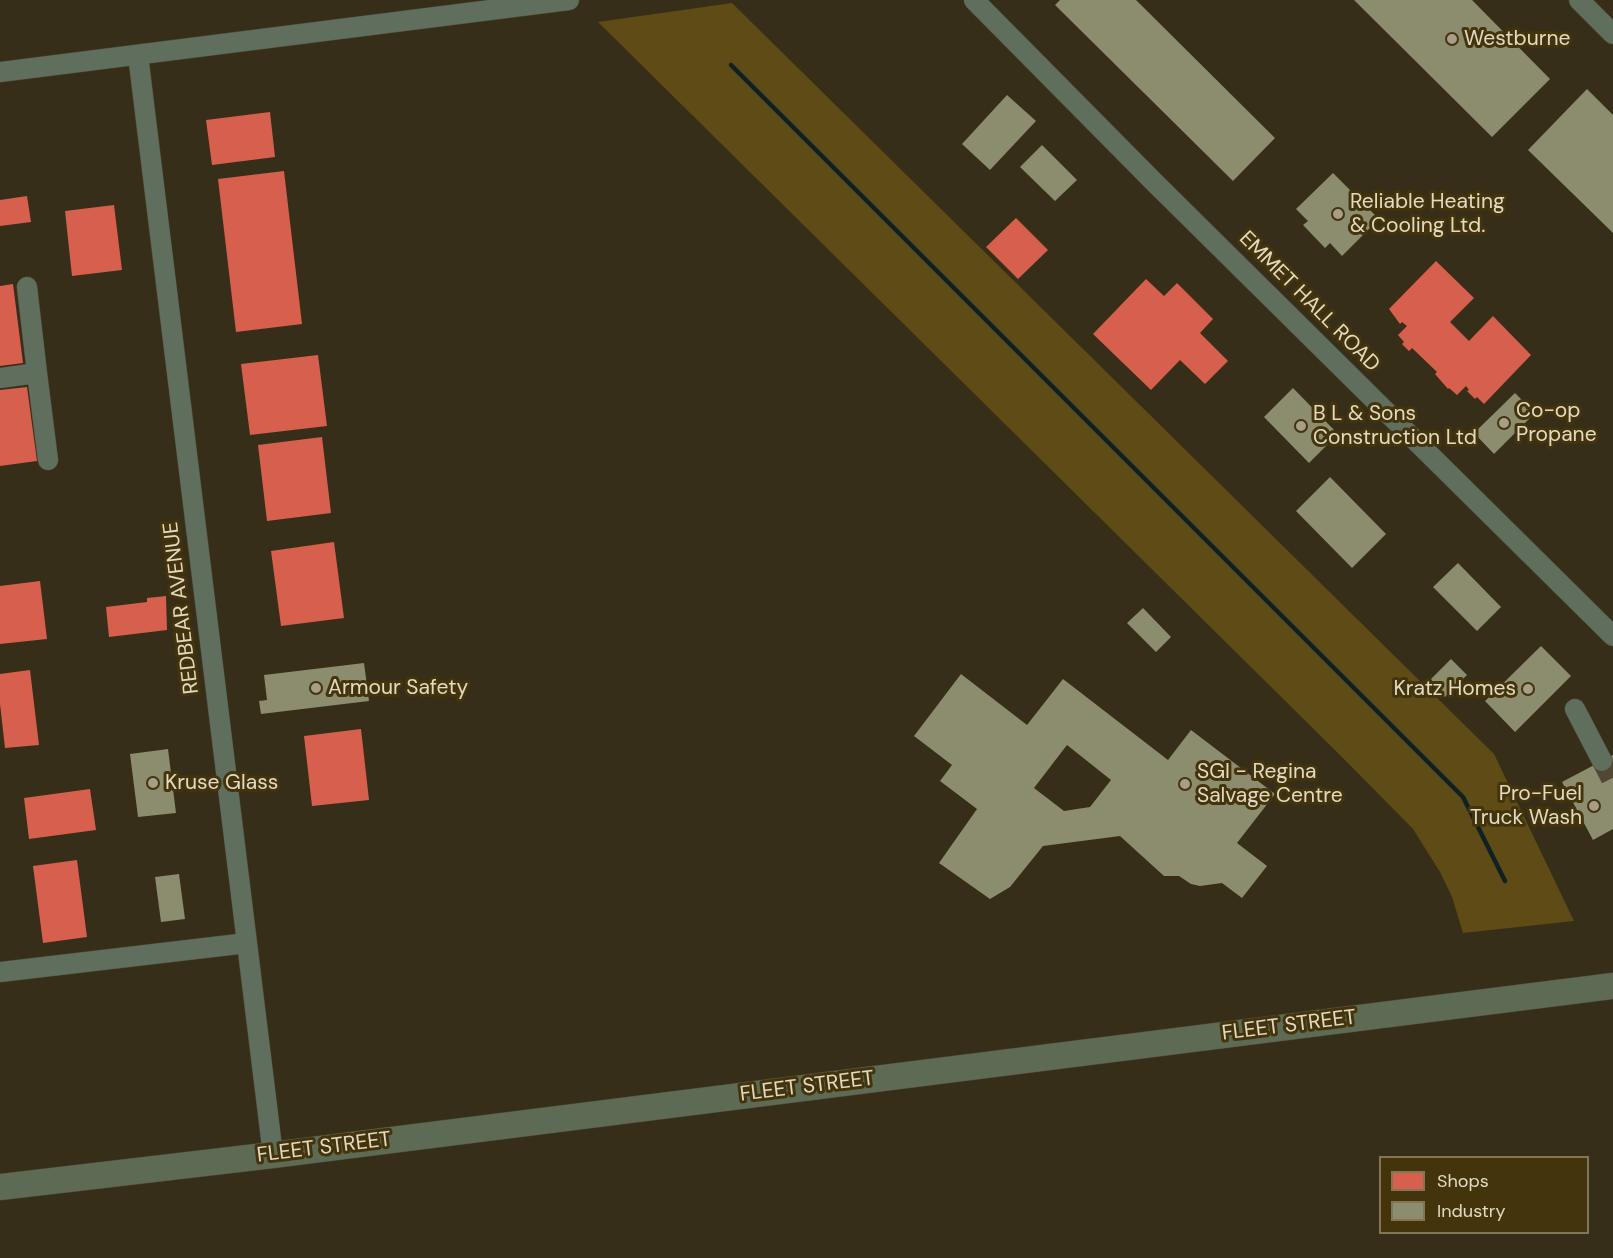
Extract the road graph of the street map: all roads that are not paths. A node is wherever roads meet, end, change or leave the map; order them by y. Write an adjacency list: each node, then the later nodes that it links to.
1 (569, 0): 5 (street)
2 (974, 0): 11 (street, EMMET HALL ROAD)
3 (1579, 0): 4 (street)
4 (1613, 34)
5 (138, 55): 6 (street); 14 (street, REDBEAR AVENUE)
6 (0, 72)
7 (27, 287): 8 (street)
8 (37, 373): 9 (street); 10 (street)
9 (0, 378)
10 (48, 460)
11 (1613, 636)
12 (1575, 708): 13 (street)
13 (1602, 761)
14 (247, 944): 15 (street); 17 (street, REDBEAR AVENUE)
15 (0, 972)
16 (1613, 986): 17 (main road, FLEET STREET)
17 (273, 1155): 18 (main road, FLEET STREET)
18 (0, 1187)

